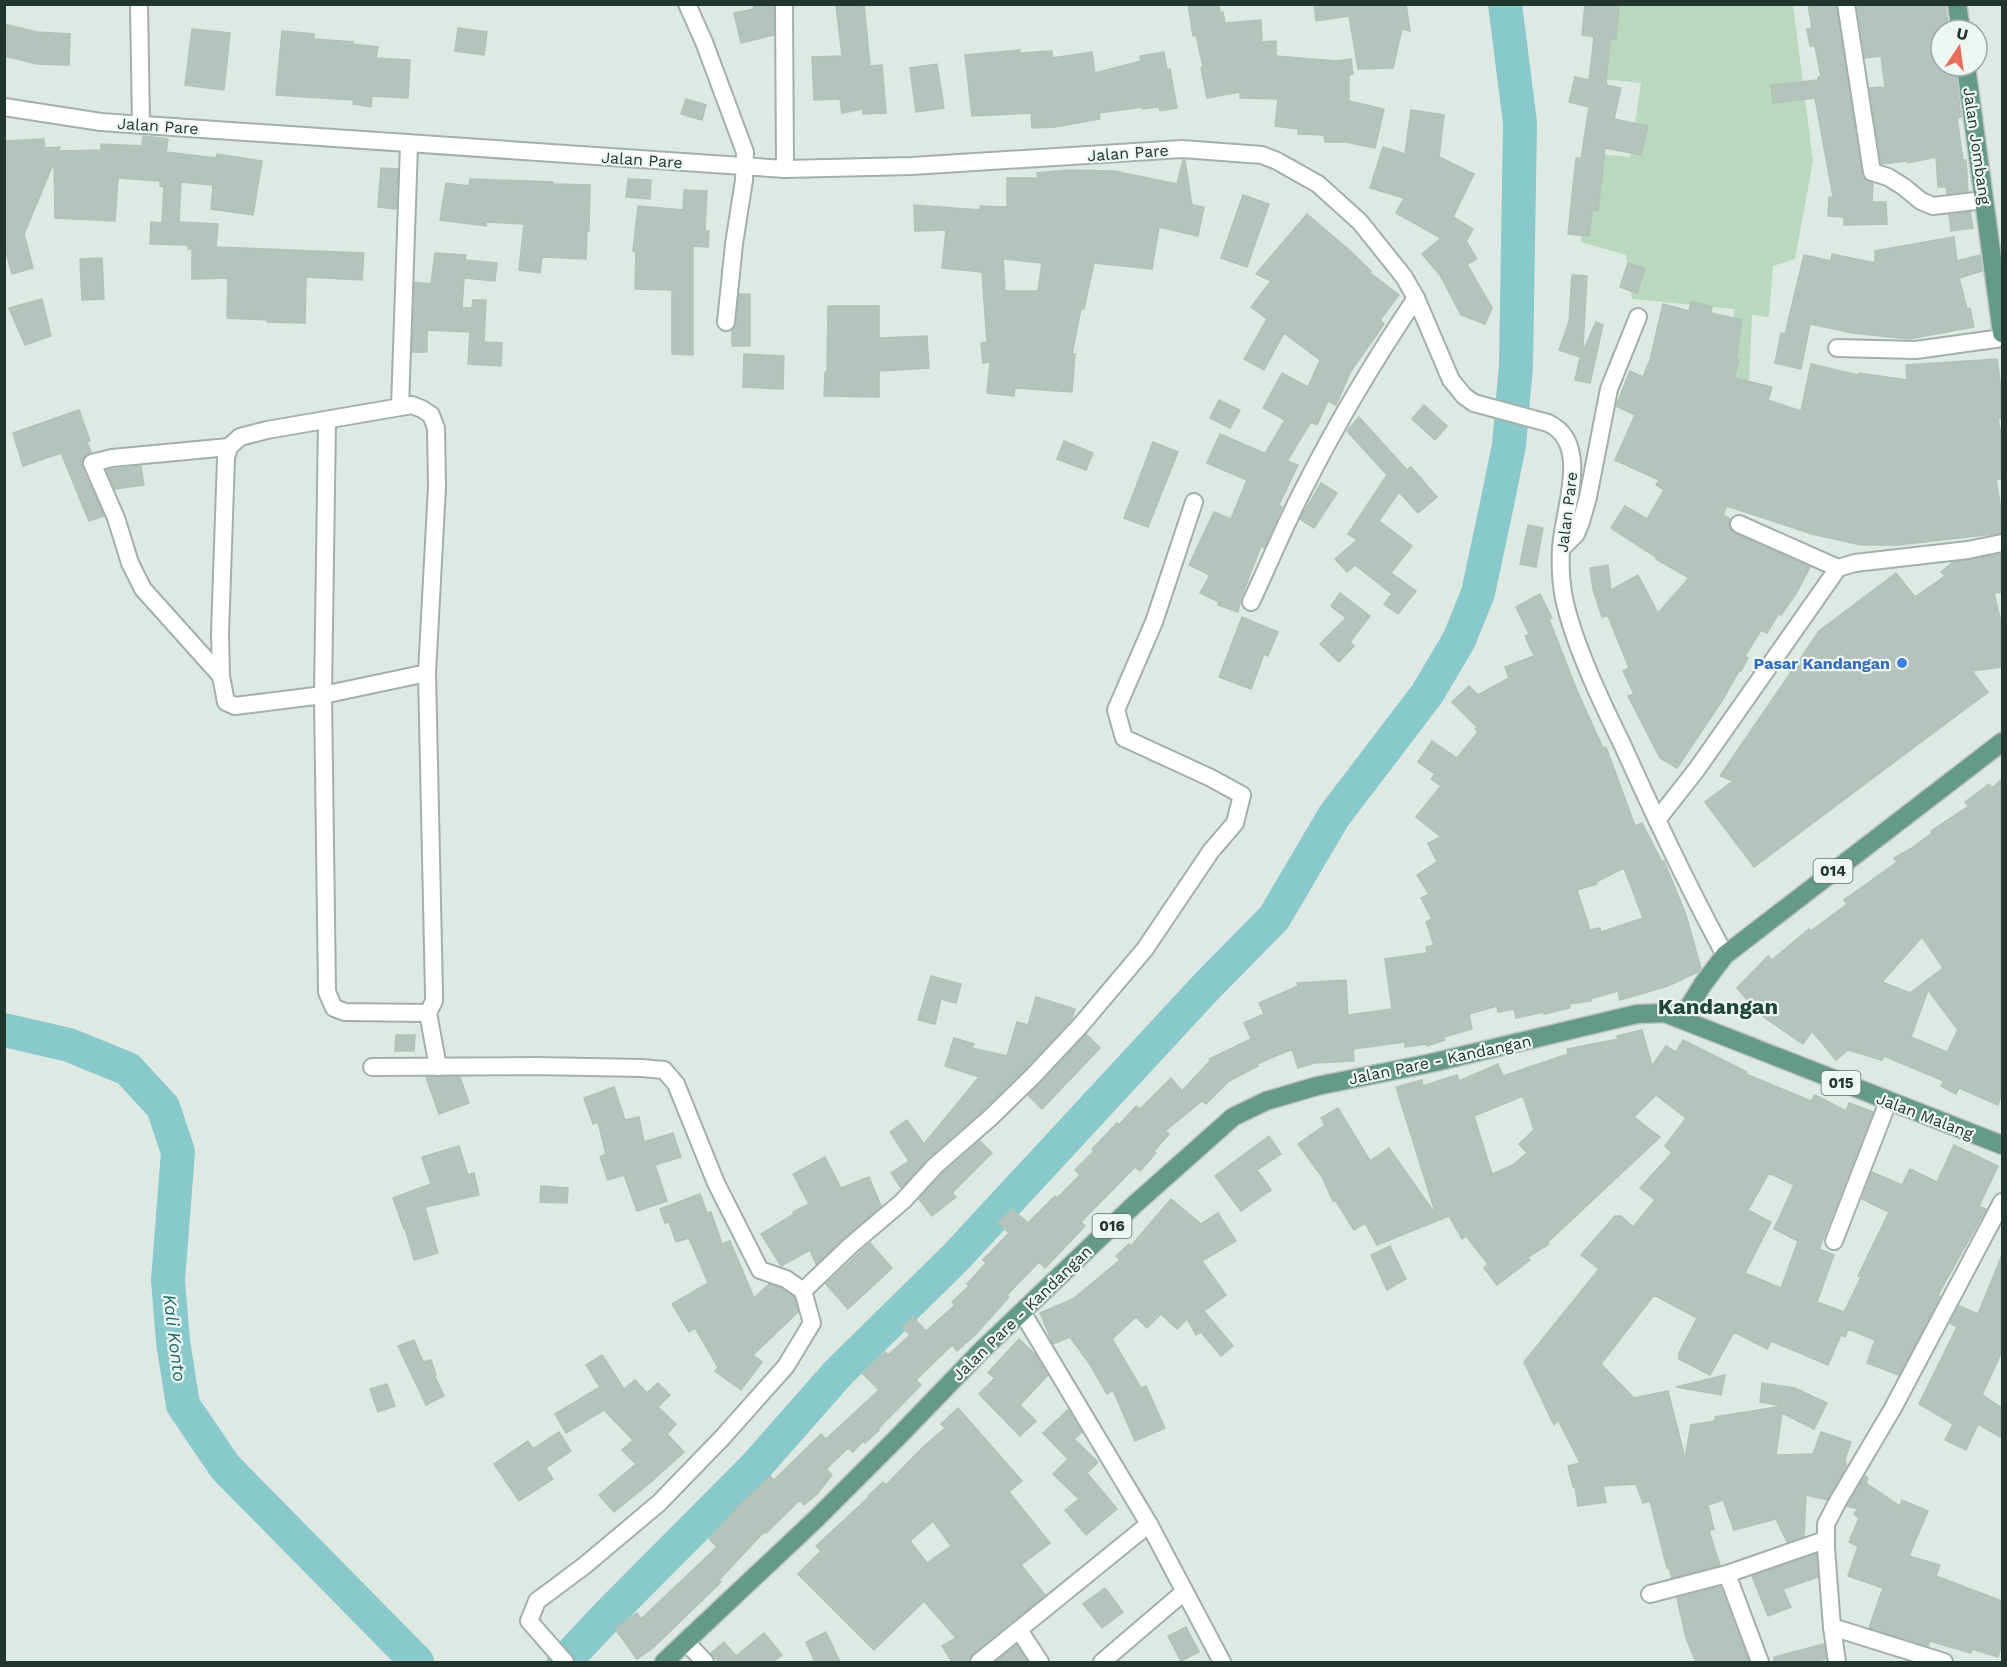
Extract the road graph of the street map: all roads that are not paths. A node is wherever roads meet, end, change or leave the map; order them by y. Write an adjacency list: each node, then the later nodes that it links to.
1 (140, 4): 7 (street)
2 (687, 4): 9 (street)
3 (784, 4): 10 (street)
4 (1846, 4): 11 (street)
5 (1968, 78): 11 (main road, Jalan Jombang)
6 (4, 107): 7 (street, Jalan Pare)
7 (141, 124): 8 (street, Jalan Pare)
8 (409, 145): 9 (street, Jalan Pare); 17 (street)
9 (745, 167): 10 (street, Jalan Pare); 14 (street)
10 (785, 169): 12 (street, Jalan Pare)
11 (1984, 200): 15 (main road, Jalan Jombang)
12 (1416, 298): 23 (street, Jalan Pare); 25 (street)
13 (1638, 318): 23 (street)
14 (726, 322)
15 (2002, 336): 16 (street)
16 (1837, 348)
17 (400, 407): 18 (street); 26 (street)
18 (327, 420): 19 (street); 28 (street)
19 (229, 447): 27 (street); 27 (street)
20 (1194, 502): 40 (street)
21 (1738, 524): 24 (street)
22 (2002, 543): 24 (street)
23 (1561, 549): 30 (street, Jalan Pare)
24 (1838, 568): 30 (street)
25 (1251, 602)
26 (427, 673): 28 (street); 32 (street)
27 (221, 676): 28 (street)
28 (323, 695): 32 (street)
29 (2002, 742): 31 (main road, 014)
30 (1657, 820): 31 (street, Jalan Pare)
31 (1725, 955): 33 (main road, 014)
32 (428, 1013): 35 (street)
33 (1682, 1018): 36 (main road, Jalan Malang / 015); 41 (main road, Jalan Pare - Kandangan / 016)
34 (372, 1066): 35 (street)
35 (438, 1067): 40 (street)
36 (1888, 1102): 37 (main road, Jalan Malang / 015); 39 (street)
37 (2002, 1145)
38 (2002, 1202): 43 (street)
39 (1834, 1241)
40 (803, 1291): 50 (street)
41 (1022, 1312): 42 (street); 49 (main road, Jalan Pare - Kandangan / 016)
42 (1149, 1524): 45 (street); 48 (street)
43 (1825, 1540): 44 (street); 47 (street)
44 (1727, 1574): 46 (street); 57 (street)
45 (1184, 1592): 55 (street); 56 (street)
46 (1650, 1594)
47 (1832, 1627): 58 (street); 59 (street)
48 (1019, 1630): 53 (street); 54 (street)
49 (686, 1642): 51 (main road, Jalan Pare - Kandangan / 016); 52 (street)
50 (565, 1662)
51 (663, 1662)
52 (705, 1662)
53 (979, 1662)
54 (1040, 1662)
55 (1102, 1662)
56 (1222, 1662)
57 (1760, 1662)
58 (1837, 1662)
59 (1944, 1662)

